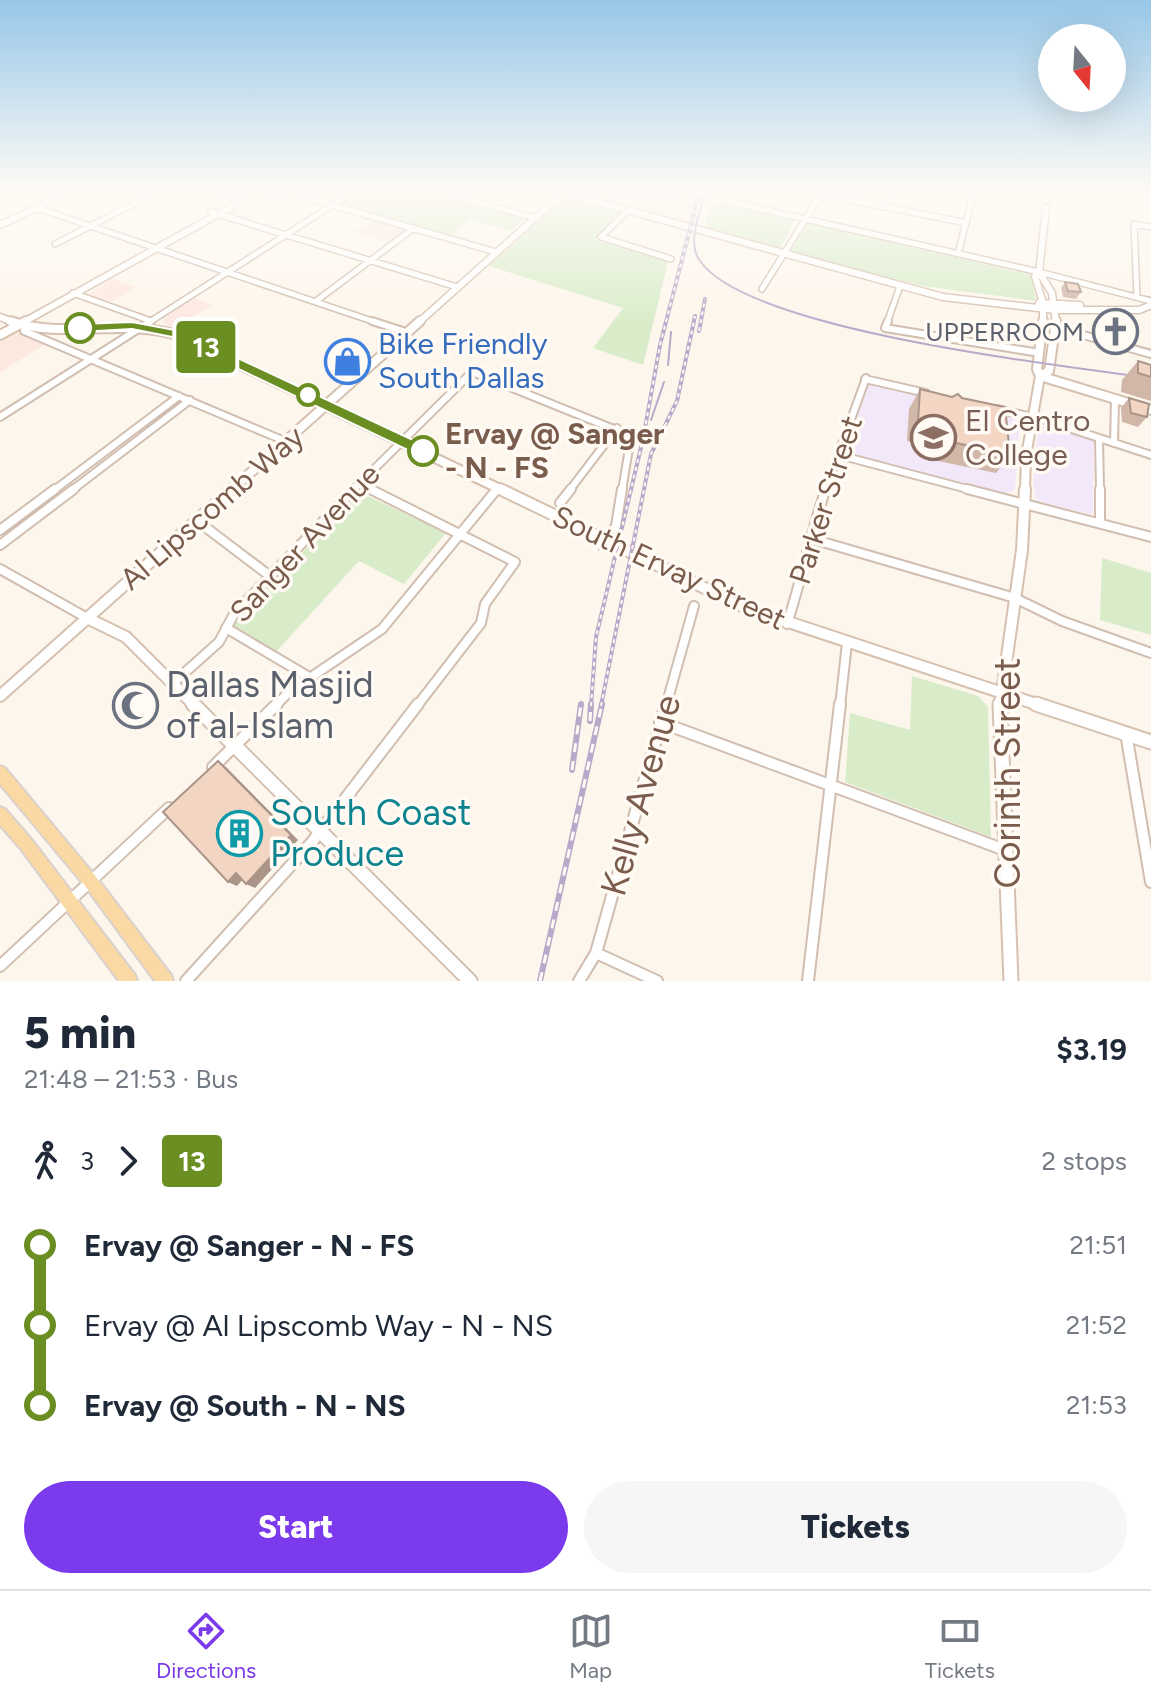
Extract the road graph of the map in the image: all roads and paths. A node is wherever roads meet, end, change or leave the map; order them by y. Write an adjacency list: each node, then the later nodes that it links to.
1 (71, 236): 16 (street)
2 (120, 236): 17 (street)
3 (174, 236): 17 (main road)
4 (286, 236): 23 (street)
5 (290, 236): 22 (street)
6 (404, 236): 22 (street)
7 (441, 236): 18 (street)
8 (515, 236): 18 (main road, Al Lipscomb Way)
9 (602, 236): 21 (street)
10 (715, 236): 20 (main road)
11 (795, 236): 20 (street)
12 (878, 236): 19 (street)
13 (963, 236): 19 (street)
14 (1043, 236): 24 (main road, Corinth Street)
15 (1134, 236): 29 (street)
16 (55, 244)
17 (154, 247): 23 (street); 28 (main road)
18 (496, 252): 26 (main road, Al Lipscomb Way)
19 (958, 254): 24 (street)
20 (783, 255): 25 (main road); 27 (street)
21 (671, 259)
22 (371, 260): 26 (street); 30 (street)
23 (228, 272): 30 (street); 35 (street)
24 (1039, 272): 29 (street); 32 (main road, Corinth Street); 33 (main road, Corinth Street)
25 (900, 286): 32 (main road); 41 (street)
26 (457, 287): 39 (main road, Al Lipscomb Way)
27 (762, 289)
28 (73, 293): 35 (street); 36 (main road)
29 (1137, 297): 31 (street)
30 (316, 302): 39 (street)
31 (1150, 304): 33 (main road)
32 (1043, 306): 33 (main road); 41 (main road, Corinth Street)
33 (1054, 307): 38 (main road, Corinth Street)
34 (0, 317): 36 (main road)
35 (151, 321): 37 (street)
36 (21, 326): 37 (main road, South Ervay Street); 40 (main road); 43 (street)
37 (142, 326): 43 (street); 49 (main road, South Ervay Street)
38 (1055, 327): 42 (street); 44 (main road, Corinth Street)
39 (406, 332): 49 (main road, Al Lipscomb Way)
40 (0, 335)
41 (1040, 353): 44 (main road, Corinth Street)
42 (1151, 354)
43 (91, 359): 45 (street); 53 (street)
44 (1040, 376): 47 (main road); 52 (main road, Corinth Street)
45 (179, 396): 48 (street); 67 (street)
46 (942, 396): 59 (street, Parker Street)
47 (1115, 398): 51 (main road); 58 (street)
48 (190, 400): 57 (street); 71 (street)
49 (328, 404): 56 (main road, South Ervay Street); 57 (main road, Al Lipscomb Way)
50 (987, 407): 52 (street)
51 (1151, 410)
52 (1031, 416): 55 (street); 64 (main road, Corinth Street)
53 (0, 417)
54 (617, 428): 56 (street, Sanger Avenue); 63 (street); 72 (street, bridge)
55 (1099, 438): 58 (street); 66 (street)
56 (401, 440): 61 (street, Sanger Avenue); 62 (main road, South Ervay Street)
57 (287, 442): 65 (main road, Al Lipscomb Way)
58 (1114, 443): 60 (street)
59 (839, 455): 64 (street); 70 (street, Parker Street)
60 (1151, 455)
61 (359, 483): 68 (street); 74 (street, Sanger Avenue)
62 (498, 488): 68 (street); 78 (main road, South Ervay Street)
63 (560, 503)
64 (1025, 503): 66 (street); 75 (main road, Corinth Street)
65 (196, 520): 74 (street); 77 (main road, Al Lipscomb Way)
66 (1100, 523): 69 (street)
67 (0, 530)
68 (458, 535): 82 (street); 95 (street)
69 (1151, 537)
70 (809, 538): 75 (street); 78 (street, Parker Street)
71 (0, 545)
72 (595, 546)
73 (0, 569): 77 (street)
74 (270, 576): 79 (street, Sanger Avenue)
75 (1015, 598): 81 (street); 84 (main road, Corinth Street)
76 (694, 606): 86 (street, Kelly Avenue)
77 (87, 618): 83 (main road); 85 (main road, Al Lipscomb Way)
78 (787, 624): 80 (main road, South Ervay Street)
79 (226, 628): 82 (street); 83 (street, Sanger Avenue)
80 (847, 643): 84 (main road, South Ervay Street); 92 (street)
81 (1151, 653)
82 (309, 677): 89 (street)
83 (172, 684): 89 (main road)
84 (1000, 693): 87 (main road, South Ervay Street); 96 (main road, Corinth Street)
85 (0, 696)
86 (660, 722): 92 (street); 100 (street, Kelly Avenue)
87 (1126, 733): 88 (main road, South Ervay Street); 98 (street)
88 (1151, 742)
89 (235, 745): 91 (street); 95 (main road)
90 (0, 773): 97 (main road)
91 (203, 775)
92 (831, 784): 96 (street); 108 (street)
93 (182, 795): 97 (street)
94 (0, 814): 99 (main road)
95 (320, 832): 104 (street); 105 (main road)
96 (1005, 850): 109 (main road, Corinth Street)
97 (91, 882): 99 (street); 103 (main road)
98 (1151, 882)
99 (69, 901): 101 (street); 102 (main road)
100 (596, 953): 106 (street, Kelly Avenue); 107 (street)
101 (0, 966)
102 (129, 981)
103 (165, 981)
104 (186, 981)
105 (470, 981)
106 (579, 981)
107 (657, 981)
108 (808, 981)
109 (1011, 981)

